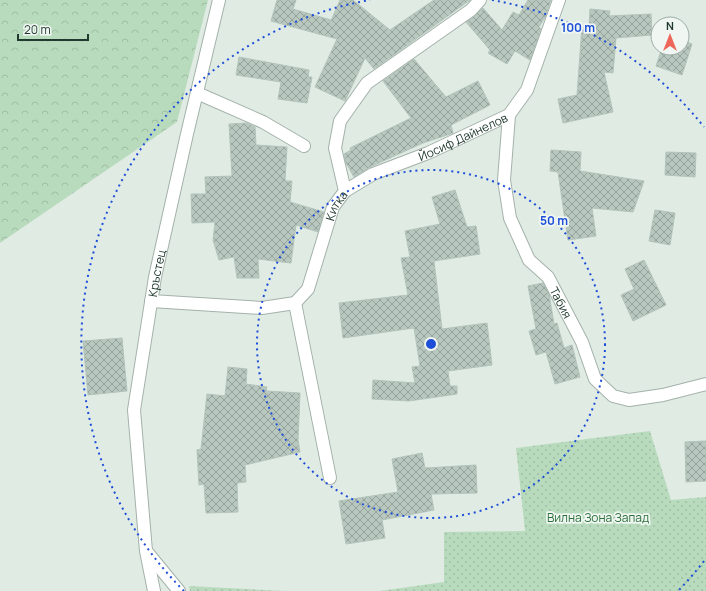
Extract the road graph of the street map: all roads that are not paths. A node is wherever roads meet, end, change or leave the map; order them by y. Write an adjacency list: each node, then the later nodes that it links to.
1 (220, 0): 4 (street, Кръстец)
2 (480, 0): 7 (street, Китка)
3 (559, 0): 5 (street, Йосиф Дайнелов)
4 (197, 93): 6 (street); 8 (street, Кръстец)
5 (509, 116): 7 (street, Йосиф Дайнелов); 10 (street, Табия)
6 (304, 146)
7 (345, 191): 9 (street, Китка)
8 (151, 301): 9 (street); 12 (street, Кръстец)
9 (295, 303): 11 (street)
10 (706, 384)
11 (330, 478)
12 (146, 551): 13 (street, Кръстец); 14 (street)
13 (154, 591)
14 (179, 591)

